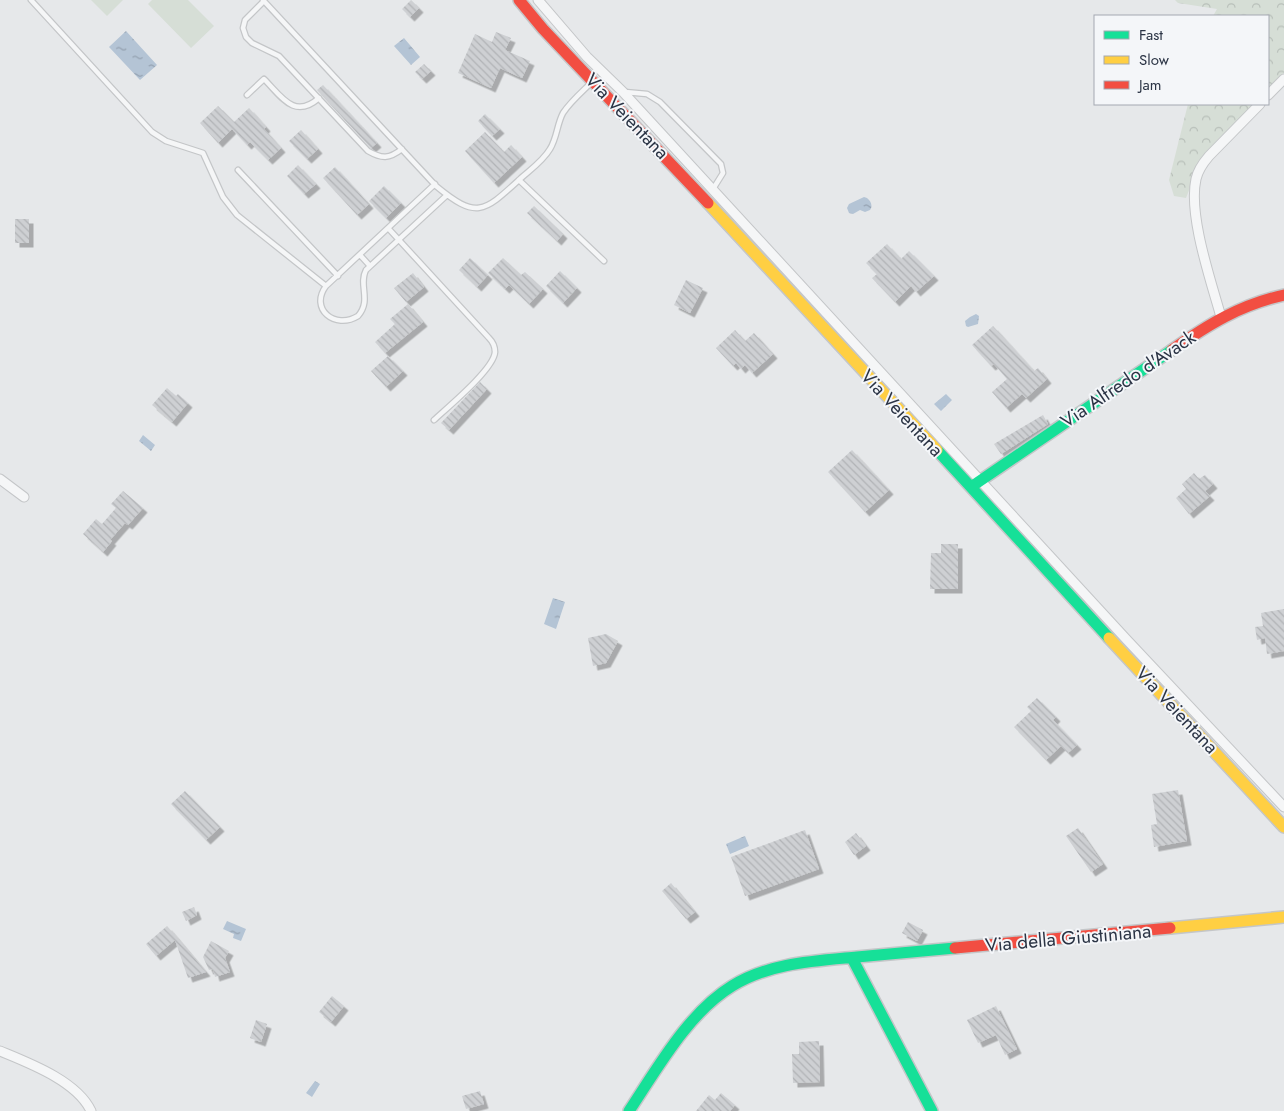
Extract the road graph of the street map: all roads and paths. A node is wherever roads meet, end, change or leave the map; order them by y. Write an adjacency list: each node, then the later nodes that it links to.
1 (31, 0): 25 (lane)
2 (263, 0): 11 (lane); 13 (lane)
3 (519, 0): 7 (street, Via Veientana)
4 (538, 0): 5 (street, Via Veientana)
5 (602, 72): 7 (street); 8 (street, Via Veientana)
6 (1284, 79): 9 (street)
7 (594, 80): 15 (lane); 30 (street, Via Veientana)
8 (623, 92): 17 (street, Via Veientana); 17 (lane)
9 (1269, 94)
10 (247, 95): 11 (lane)
11 (319, 98): 13 (lane)
12 (1259, 105): 27 (street)
13 (402, 149): 16 (lane)
14 (238, 170): 24 (lane)
15 (519, 180): 18 (lane); 22 (lane)
16 (435, 184): 18 (lane); 19 (lane)
17 (712, 190): 30 (street, Via Veientana)
18 (448, 195): 20 (lane)
19 (388, 228): 20 (lane); 21 (lane)
20 (399, 240): 23 (lane); 28 (lane)
21 (360, 255): 23 (lane); 24 (lane)
22 (604, 261)
23 (370, 266): 25 (lane)
24 (338, 276): 25 (lane)
25 (326, 286)
26 (1284, 295): 27 (street, Via Alfredo d'Avack)
27 (1221, 317): 30 (street, Via Alfredo d'Avack)
28 (434, 420)
29 (0, 479): 31 (street)
30 (976, 483): 32 (street, Via Veientana); 33 (street, Via Veientana)
31 (24, 498)
32 (1284, 807)
33 (1284, 827)
34 (1284, 917): 35 (street, Via della Giustiniana)
35 (852, 958): 38 (street, Via della Giustiniana); 39 (street)
36 (0, 1051): 37 (street)
37 (91, 1111)
38 (629, 1111)
39 (932, 1111)

